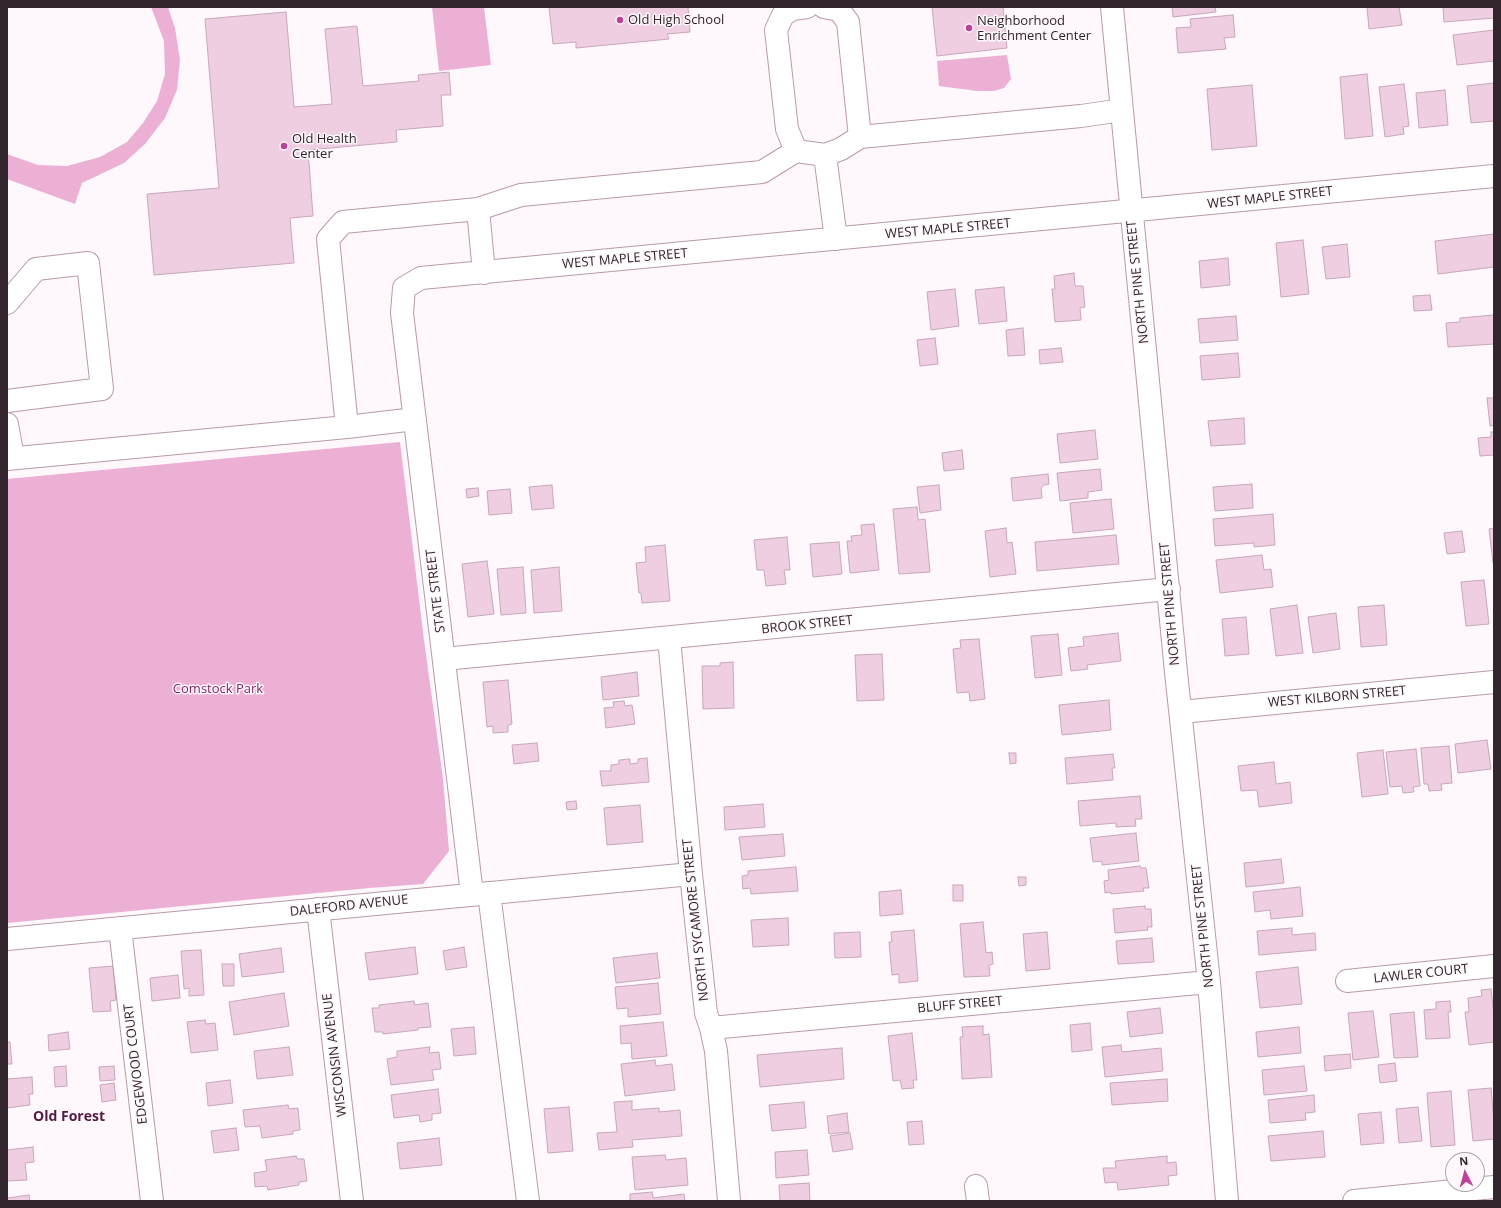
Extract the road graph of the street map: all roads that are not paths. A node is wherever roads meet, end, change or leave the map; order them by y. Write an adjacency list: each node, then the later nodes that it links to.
1 (807, 7): 6 (street)
2 (824, 7): 5 (street)
3 (1112, 7): 4 (street, NORTH PINE STREET)
4 (1122, 110): 5 (street); 10 (street, NORTH PINE STREET)
5 (860, 137): 7 (street)
6 (796, 151): 7 (street); 9 (street)
7 (825, 155): 11 (street)
8 (1494, 176): 10 (street, WEST MAPLE STREET)
9 (478, 209): 12 (street); 18 (street)
10 (1132, 212): 11 (street, WEST MAPLE STREET); 20 (street, NORTH PINE STREET)
11 (836, 240): 12 (street, WEST MAPLE STREET)
12 (484, 273): 13 (street, WEST MAPLE STREET)
13 (404, 288): 16 (street, STATE STREET)
14 (7, 303): 15 (street)
15 (7, 401)
16 (415, 419): 18 (street); 22 (street, STATE STREET)
17 (7, 424): 19 (street)
18 (347, 427): 19 (street)
19 (10, 459)
20 (1169, 589): 21 (street, BROOK STREET); 24 (street, NORTH PINE STREET)
21 (668, 638): 22 (street, BROOK STREET); 25 (street, NORTH SYCAMORE STREET)
22 (444, 658): 26 (street, STATE STREET)
23 (1494, 682): 24 (street, WEST KILBORN STREET)
24 (1181, 712): 32 (street, NORTH PINE STREET)
25 (691, 874): 26 (street, DALEFORD AVENUE); 33 (street, NORTH SYCAMORE STREET)
26 (481, 893): 27 (street, DALEFORD AVENUE); 37 (street, STATE STREET)
27 (318, 909): 28 (street, DALEFORD AVENUE); 36 (street, WISCONSIN AVENUE)
28 (120, 928): 29 (street, DALEFORD AVENUE); 35 (street, EDGEWOOD COURT)
29 (7, 939)
30 (1494, 966): 31 (street, LAWLER COURT)
31 (1347, 981)
32 (1209, 982): 33 (street, BLUFF STREET); 39 (street, NORTH PINE STREET)
33 (711, 1028): 38 (street, NORTH SYCAMORE STREET)
34 (1494, 1187): 40 (street)
35 (152, 1201)
36 (352, 1201)
37 (528, 1201)
38 (729, 1201)
39 (1227, 1201)
40 (1354, 1201)

